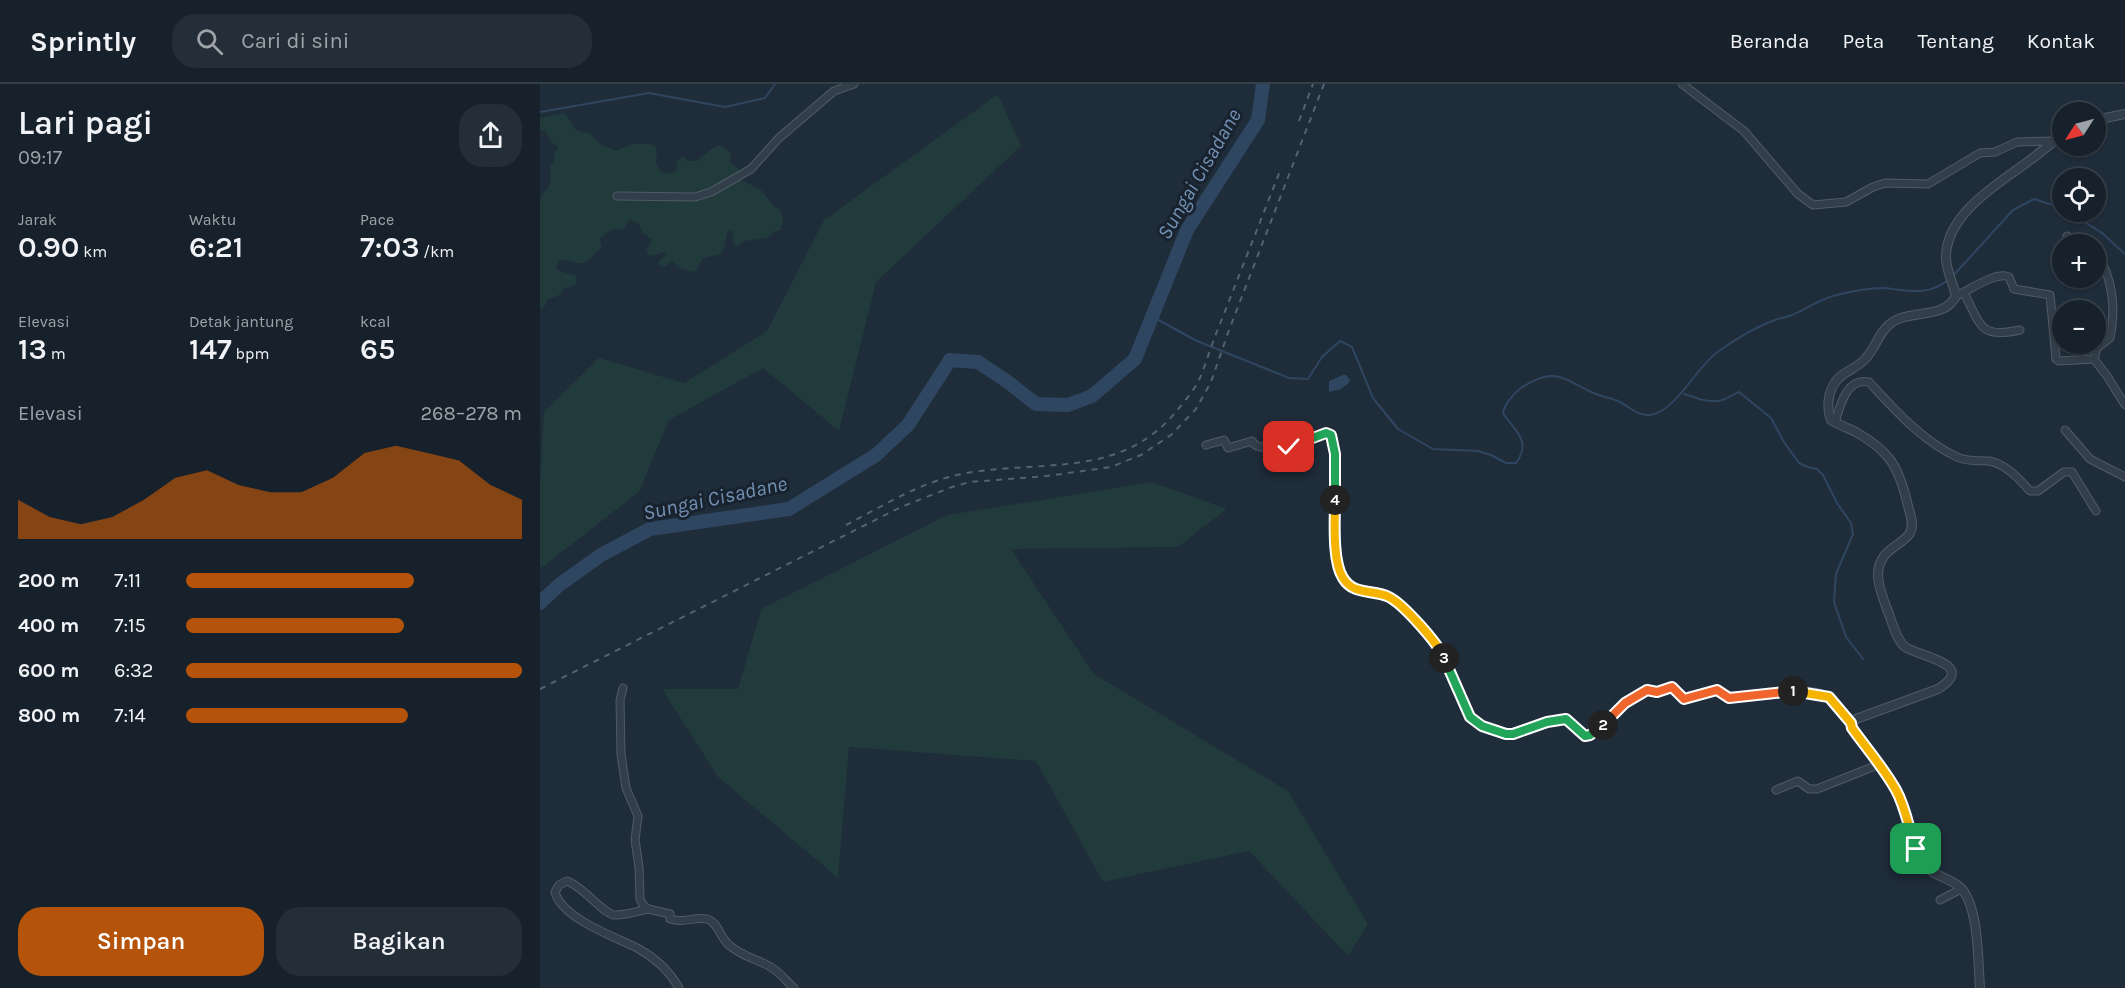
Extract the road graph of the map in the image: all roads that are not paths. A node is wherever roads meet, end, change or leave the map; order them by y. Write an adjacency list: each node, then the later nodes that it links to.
1 (854, 84): 7 (street)
2 (1682, 84): 5 (street)
3 (2125, 114): 4 (street)
4 (2106, 118)
5 (2052, 141)
6 (2052, 142): 9 (street)
7 (616, 196)
8 (2106, 270): 11 (street)
9 (1960, 294): 10 (street); 11 (street); 13 (street)
10 (2020, 330)
11 (2094, 359): 12 (street)
12 (2125, 405)
13 (1835, 422): 17 (street); 19 (street)
14 (2065, 429): 16 (street)
15 (1206, 445): 19 (street)
16 (2125, 477)
17 (2096, 511)
18 (623, 688): 24 (street)
19 (1851, 723): 20 (street)
20 (1880, 764): 21 (street); 22 (street)
21 (1776, 790)
22 (1961, 889): 23 (street); 27 (street)
23 (1940, 900)
24 (648, 909): 25 (street); 26 (street)
25 (679, 988)
26 (794, 988)
27 (1980, 988)

